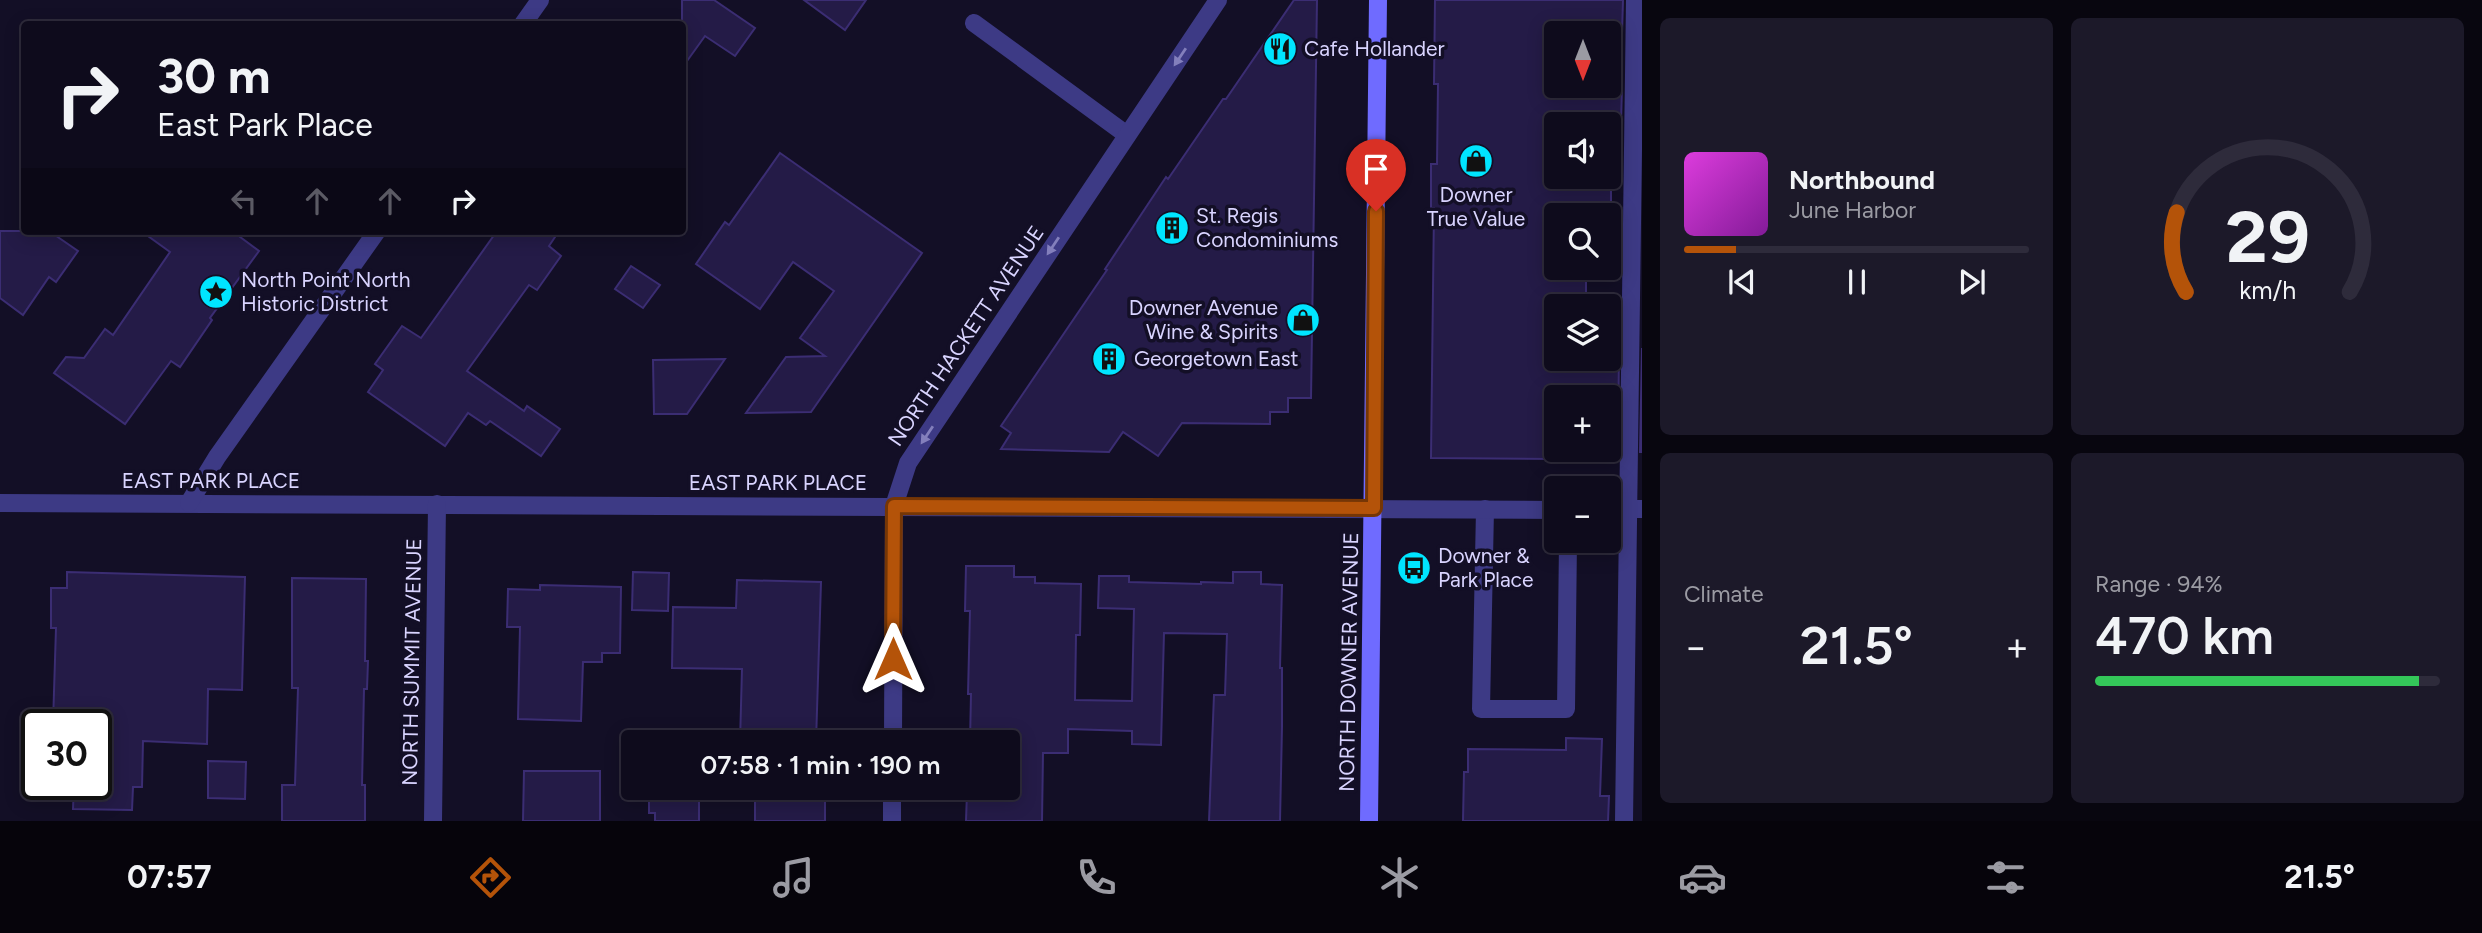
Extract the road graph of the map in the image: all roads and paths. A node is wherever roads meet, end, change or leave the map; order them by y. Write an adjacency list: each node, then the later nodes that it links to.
1 (540, 0): 5 (street)
2 (1218, 0): 7 (street, NORTH HACKETT AVENUE, one-way to 7)
3 (1378, 0): 13 (street, NORTH DOWNER AVENUE)
4 (1635, 0): 15 (street)
5 (525, 21)
6 (974, 23): 7 (street)
7 (1127, 135): 12 (street, NORTH HACKETT AVENUE, one-way to 12)
8 (374, 235): 10 (street)
9 (0, 503): 10 (street, EAST PARK PLACE)
10 (189, 503): 11 (street, EAST PARK PLACE)
11 (438, 504): 12 (street, EAST PARK PLACE); 20 (street, NORTH SUMMIT AVENUE)
12 (894, 506): 13 (street, EAST PARK PLACE); 18 (street, NORTH HACKETT AVENUE)
13 (1374, 508): 14 (street, EAST PARK PLACE); 22 (street, NORTH DOWNER AVENUE)
14 (1485, 509): 16 (street, EAST PARK PLACE); 17 (street)
15 (1634, 509): 23 (street)
16 (1544, 510)
17 (1568, 553)
18 (893, 730)
19 (892, 800): 21 (street)
20 (433, 821)
21 (892, 821)
22 (1369, 821)
23 (1623, 821)

